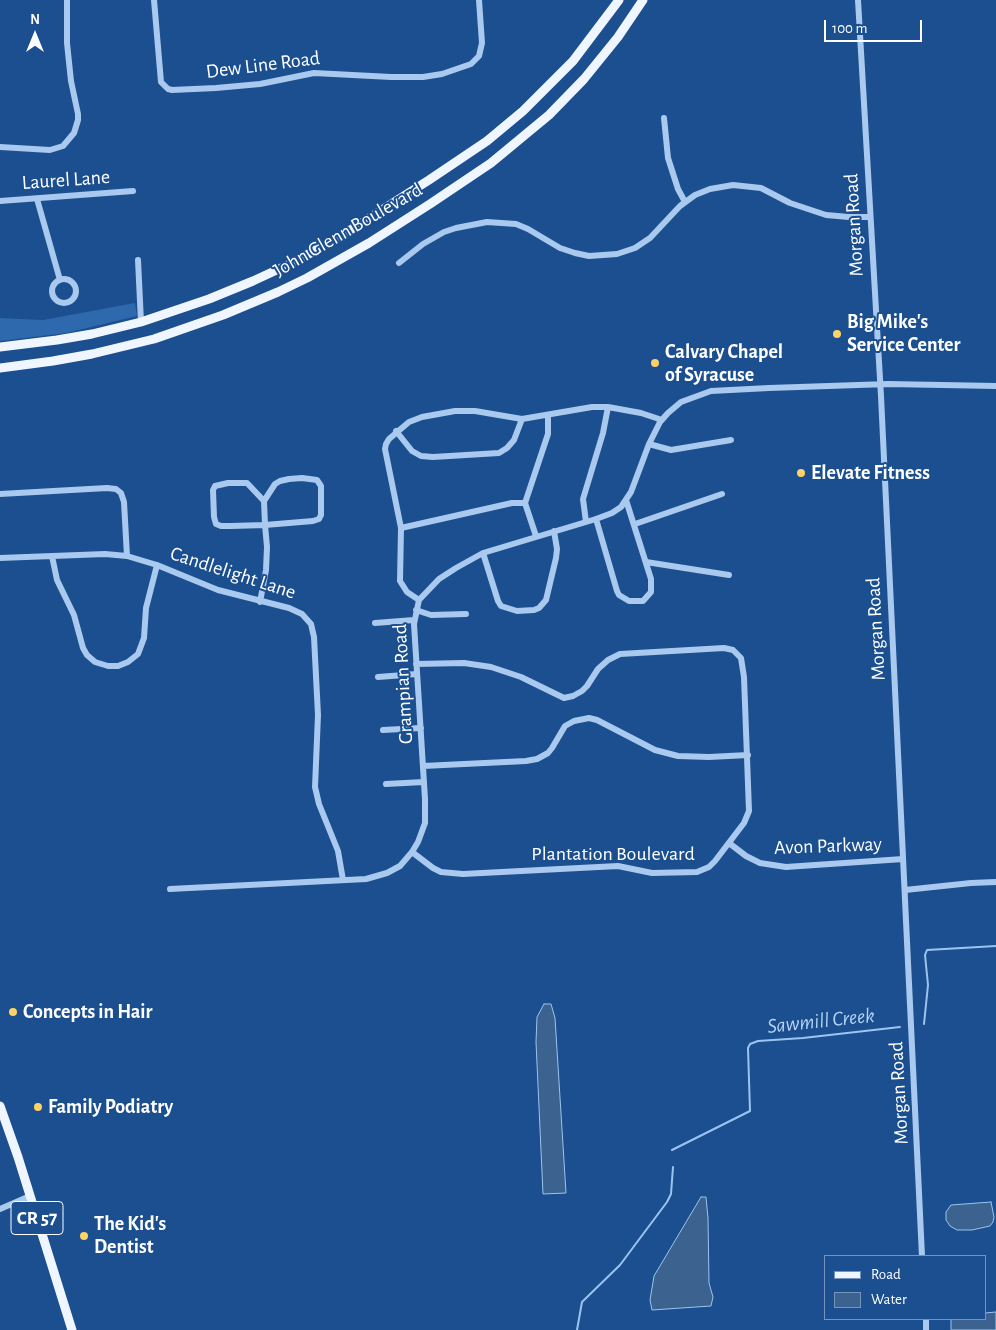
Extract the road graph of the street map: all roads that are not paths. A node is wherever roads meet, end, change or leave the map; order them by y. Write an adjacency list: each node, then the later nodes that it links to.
1 (67, 0): 8 (street)
2 (154, 0): 3 (street, Dew Line Road)
3 (480, 0)
4 (619, 0): 17 (main road, John Glenn Boulevard)
5 (643, 0): 19 (main road, John Glenn Boulevard)
6 (858, 0): 13 (street, Morgan Road)
7 (664, 118): 12 (street)
8 (0, 147)
9 (133, 191): 10 (street, Laurel Lane)
10 (37, 199): 11 (street, Laurel Lane); 16 (street)
11 (0, 201)
12 (685, 202): 13 (street); 15 (street)
13 (870, 216): 20 (street, Morgan Road)
14 (138, 260): 17 (street)
15 (399, 263)
16 (60, 280)
17 (141, 322): 18 (main road, John Glenn Boulevard)
18 (0, 347)
19 (0, 368)
20 (880, 384): 21 (street, Grampian Road); 25 (street, Grampian Road); 65 (street, Morgan Road)
21 (996, 386)
22 (608, 406): 23 (street); 25 (street); 35 (street)
23 (548, 415): 24 (street); 33 (street)
24 (522, 419): 26 (street); 26 (street)
25 (662, 420): 28 (street, Grampian Road)
26 (396, 431): 38 (street)
27 (731, 440): 28 (street)
28 (649, 444): 31 (street, Grampian Road)
29 (0, 494): 43 (street)
30 (722, 494): 36 (street)
31 (626, 500): 34 (street, Grampian Road); 36 (street)
32 (264, 501): 37 (street); 37 (street); 37 (street)
33 (525, 503): 38 (street); 40 (street)
34 (596, 519): 35 (street, Grampian Road); 45 (street)
35 (586, 522): 39 (street, Grampian Road)
36 (635, 524): 45 (street)
37 (265, 525): 49 (street)
38 (401, 528): 48 (street)
39 (554, 531): 40 (street, Grampian Road); 41 (street)
40 (536, 536): 41 (street, Grampian Road)
41 (483, 553): 48 (street, Grampian Road)
42 (52, 556): 43 (street, Candlelight Lane); 44 (street, Candlelight Lane); 46 (street)
43 (127, 556): 46 (street, Candlelight Lane)
44 (0, 558)
45 (646, 562): 47 (street)
46 (157, 565): 49 (street, Candlelight Lane)
47 (729, 576)
48 (419, 600): 50 (street, Grampian Road)
49 (260, 602): 66 (street, Candlelight Lane)
50 (416, 610): 51 (street); 52 (street, Grampian Road)
51 (466, 614)
52 (414, 620): 53 (street); 54 (street, Grampian Road)
53 (375, 623)
54 (416, 664): 55 (street, Grampian Road); 59 (street, Plantation Boulevard)
55 (417, 674): 56 (street); 57 (street, Grampian Road)
56 (378, 677)
57 (421, 728): 58 (street); 60 (street, Grampian Road)
58 (383, 730)
59 (748, 755): 60 (street); 63 (street, Plantation Boulevard)
60 (423, 766): 61 (street, Grampian Road)
61 (424, 782): 62 (street); 64 (street, Grampian Road)
62 (386, 784)
63 (729, 844): 64 (street, Plantation Boulevard); 65 (street, Avon Parkway)
64 (412, 852): 66 (street, Grampian Road)
65 (903, 860): 69 (street, Morgan Road)
66 (342, 880): 68 (street, Grampian Road)
67 (996, 882): 69 (street)
68 (170, 889)
69 (905, 890): 73 (street, Morgan Road)
70 (0, 1106): 71 (main road, CR 57)
71 (30, 1196): 72 (street); 74 (main road, CR 57)
72 (0, 1209)
73 (922, 1255)
74 (72, 1330)

